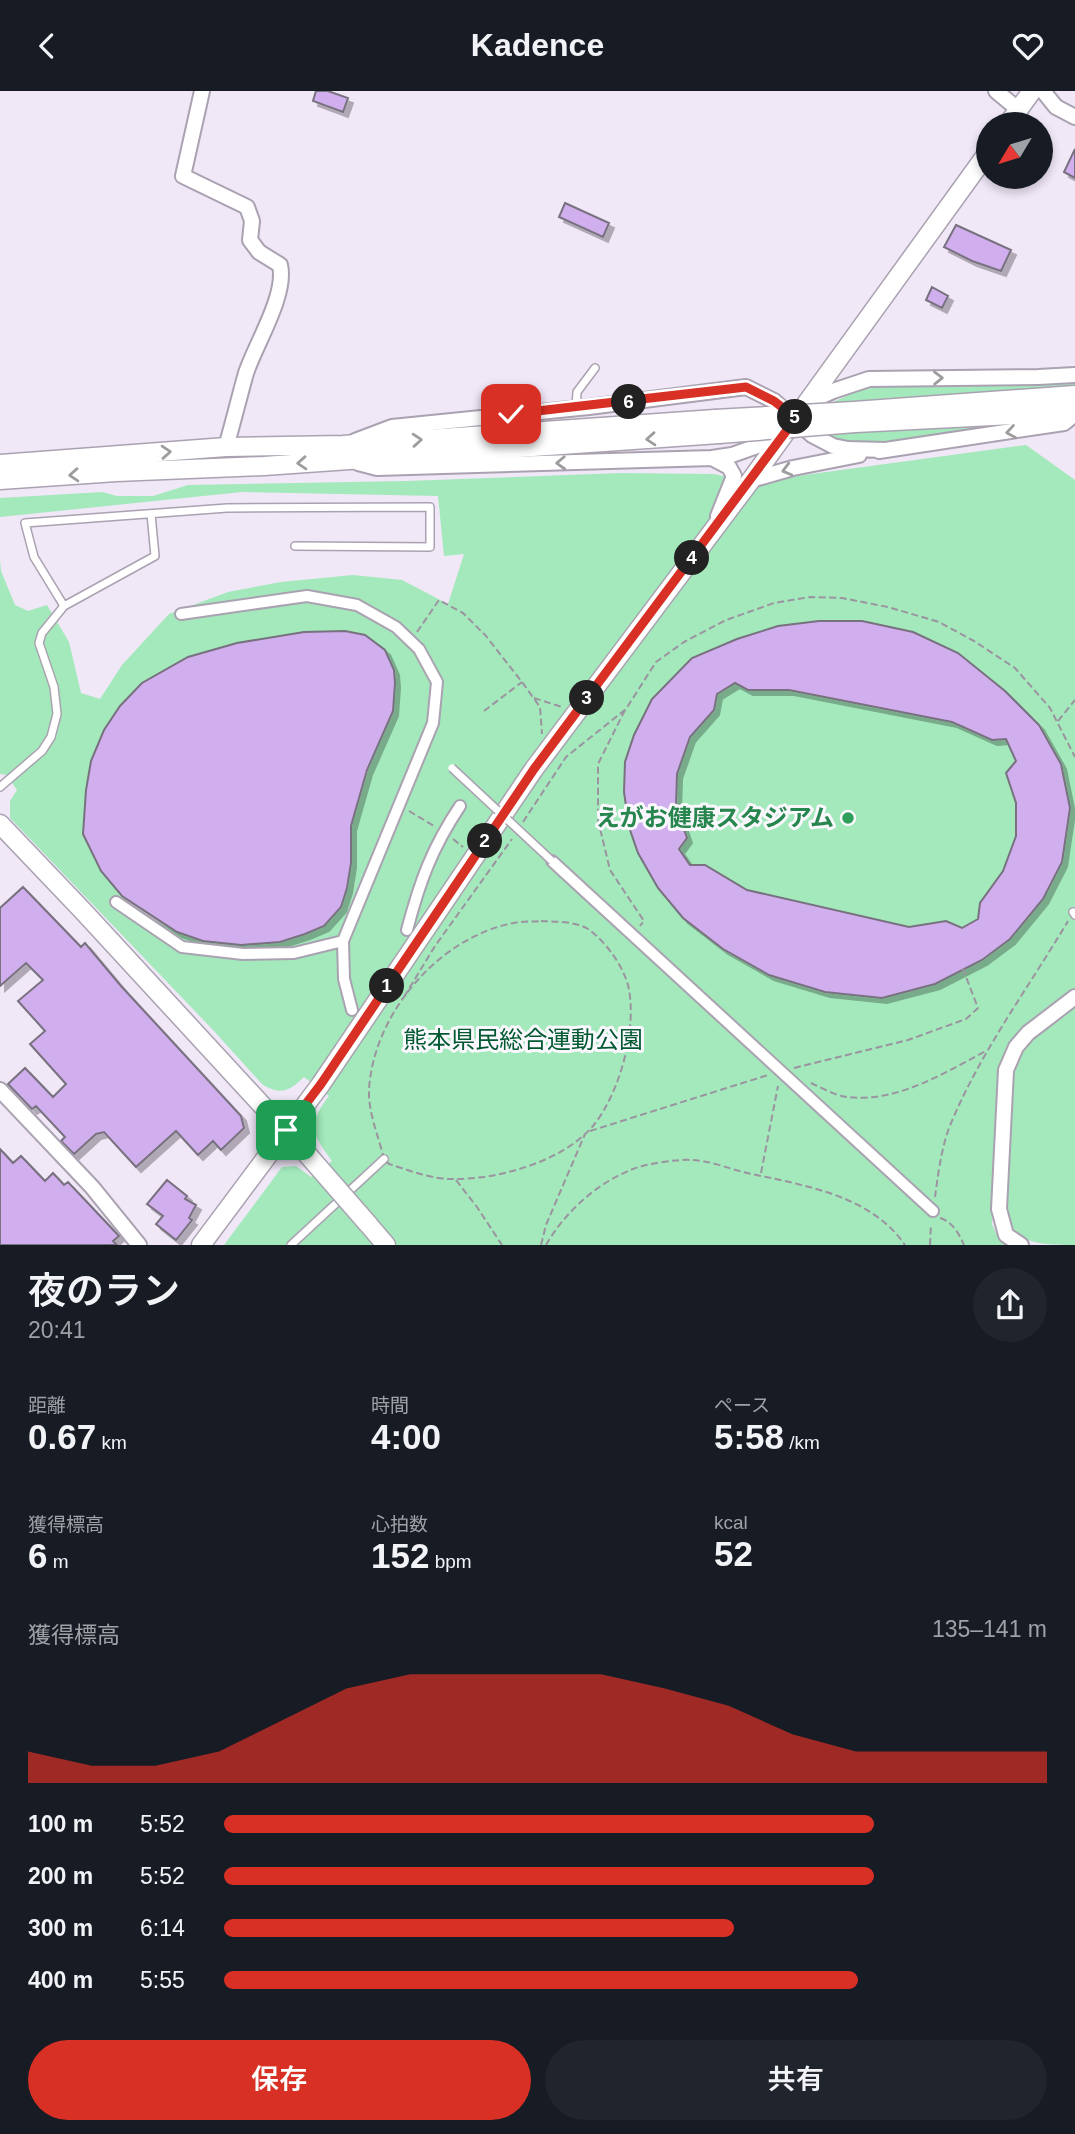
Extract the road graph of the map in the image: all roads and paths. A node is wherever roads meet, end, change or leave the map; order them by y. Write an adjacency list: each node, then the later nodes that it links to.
1 (202, 91): 17 (street)
2 (996, 91): 5 (street)
3 (1032, 91): 6 (street)
4 (1043, 91): 7 (street)
5 (1011, 112)
6 (1017, 112)
7 (1075, 117)
8 (976, 169): 13 (street)
9 (595, 368): 12 (lane)
10 (1075, 375): 13 (street, one-way to 10)
11 (1075, 395): 15 (street)
12 (576, 408): 13 (street); 19 (street)
13 (800, 412): 16 (street); 18 (street)
14 (1075, 413): 15 (street); 18 (street, one-way to 18)
15 (854, 417): 19 (street, bridge)
16 (782, 437): 20 (street); 23 (street)
17 (226, 447): 19 (street); 21 (street, one-way to 17)
18 (886, 450): 23 (street, one-way to 23)
19 (344, 453): 20 (street, one-way to 19); 22 (street, one-way to 22)
20 (712, 459): 25 (street)
21 (0, 464)
22 (0, 480)
23 (751, 480): 25 (street)
24 (151, 514): 26 (lane); 27 (lane); 27 (lane)
25 (713, 531): 62 (street)
26 (295, 546)
27 (64, 606): 40 (lane)
28 (181, 614): 41 (street)
29 (417, 633): 30 (path)
30 (523, 682): 31 (path); 35 (path)
31 (533, 697): 33 (path); 37 (path)
32 (1075, 700): 36 (path)
33 (567, 709)
34 (626, 709): 36 (path); 44 (path); 52 (path)
35 (484, 711)
36 (1057, 722): 38 (path)
37 (542, 734)
38 (1075, 758)
39 (452, 768): 48 (lane, bridge)
40 (0, 787)
41 (399, 806): 45 (path); 53 (street)
42 (460, 806): 45 (street)
43 (0, 824): 62 (street)
44 (520, 827)
45 (443, 831): 47 (path); 51 (street)
46 (512, 838): 56 (path)
47 (465, 848)
48 (552, 861): 52 (street)
49 (116, 902): 53 (street)
50 (1074, 914): 58 (path)
51 (407, 930)
52 (633, 935): 59 (street)
53 (343, 941): 57 (street)
54 (963, 969): 59 (path)
55 (1075, 996): 78 (street)
56 (404, 997): 63 (path); 64 (path)
57 (352, 1010)
58 (988, 1049): 60 (path); 67 (path)
59 (781, 1071): 63 (path); 65 (path); 67 (street)
60 (807, 1082)
61 (0, 1090): 68 (street)
62 (286, 1130): 69 (street); 71 (street, bridge)
63 (586, 1132): 66 (path); 73 (path)
64 (384, 1159): 66 (path); 70 (lane)
65 (760, 1175): 74 (path); 75 (path)
66 (455, 1179): 72 (path)
67 (933, 1211)
68 (139, 1245)
69 (201, 1245)
70 (291, 1245)
71 (387, 1245)
72 (502, 1245)
73 (541, 1245)
74 (546, 1245)
75 (905, 1245)
76 (930, 1245): 77 (path)
77 (964, 1245)
78 (1021, 1245)

